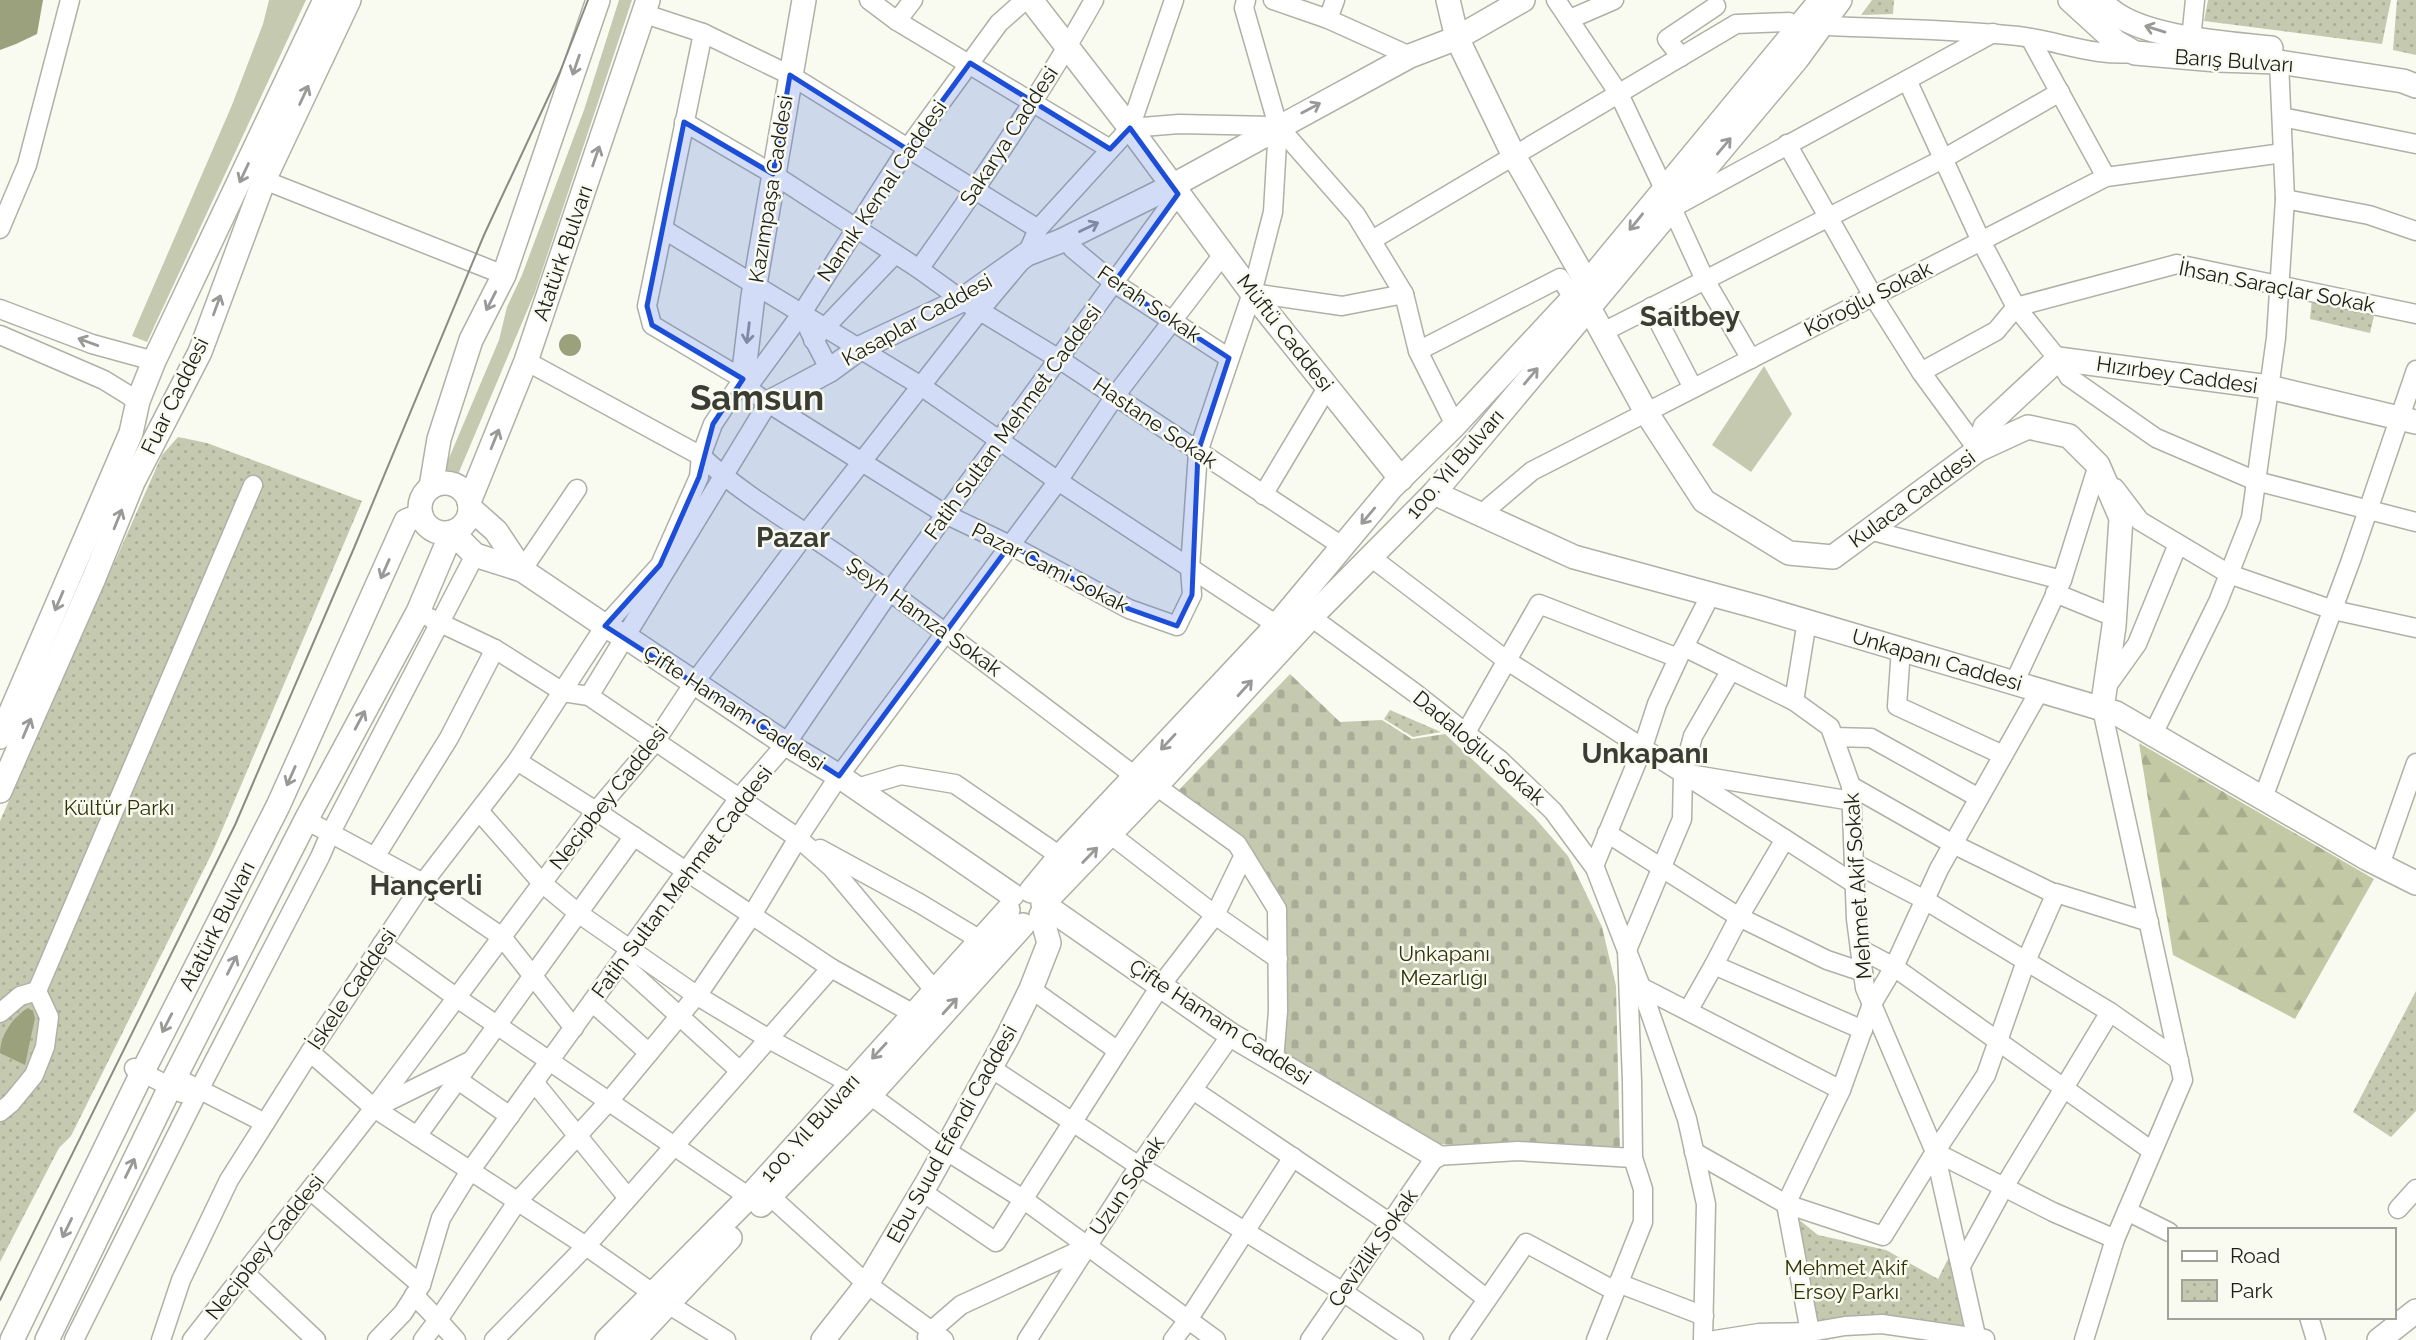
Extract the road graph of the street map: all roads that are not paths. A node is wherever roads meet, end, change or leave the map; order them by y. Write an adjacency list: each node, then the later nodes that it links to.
1 (70, 0): 73 (street)
2 (325, 0): 103 (main road, Fuar Caddesi, one-way to 103)
3 (349, 0): 66 (main road, Fuar Caddesi, one-way to 3)
4 (598, 0): 84 (main road, one-way to 84)
5 (804, 0): 47 (main road, Kazımpaşa Caddesi)
6 (869, 0): 30 (street)
7 (913, 0): 30 (street)
8 (1025, 0): 45 (street, Namık Kemal Caddesi)
9 (1031, 0): 39 (main road, Müftü Caddesi)
10 (1094, 0): 39 (street, Sakarya Caddesi)
11 (1174, 0): 56 (street)
12 (1246, 0): 55 (street)
13 (1273, 0): 28 (street)
14 (1335, 0): 28 (street)
15 (1448, 0): 37 (main road, Kulaca Caddesi)
16 (1523, 0): 37 (main road, Kasaplar Caddesi)
17 (1556, 0): 29 (street)
18 (1614, 0): 29 (street)
19 (1806, 0): 31 (main road)
20 (1821, 0): 41 (main road, 100. Yıl Bulvarı)
21 (1840, 0): 41 (main road, 100. Yıl Bulvarı)
22 (1854, 0): 33 (main road)
23 (2070, 0): 40 (main road, Barış Bulvarı)
24 (2097, 0): 38 (main road, Barış Bulvarı, one-way to 24)
25 (2195, 0): 38 (street)
26 (1713, 3): 32 (street); 43 (street)
27 (647, 7): 34 (street); 113 (main road, Atatürk Bulvarı, one-way to 27)
28 (1328, 19): 42 (street)
29 (1570, 19): 51 (street)
30 (897, 21): 45 (street)
31 (1789, 22): 32 (street); 41 (main road)
32 (1736, 24): 43 (street)
33 (1829, 26): 35 (street); 41 (main road)
34 (703, 33): 47 (street); 54 (street, Pazar Cami Sokak)
35 (1993, 33): 36 (street); 48 (street)
36 (2030, 37): 40 (street); 50 (street)
37 (1457, 38): 42 (main road, Kasaplar Caddesi); 62 (main road, Kulaca Caddesi)
38 (2191, 39): 46 (main road, Barış Bulvarı)
39 (1067, 48): 52 (street, Sakarya Caddesi); 56 (main road, Müftü Caddesi)
40 (2135, 53): 44 (main road, Barış Bulvarı)
41 (1789, 55): 69 (main road, 100. Yıl Bulvarı)
42 (1410, 56): 55 (main road, Kasaplar Caddesi, one-way to 42)
43 (1681, 57): 51 (street)
44 (2279, 62): 49 (main road, Barış Bulvarı); 53 (street)
45 (970, 63): 52 (street); 59 (street, Namık Kemal Caddesi)
46 (2416, 70)
47 (790, 75): 59 (street); 64 (main road, Kazımpaşa Caddesi)
48 (1907, 80): 57 (street); 63 (street)
49 (2416, 86)
50 (2060, 92): 63 (street); 65 (street)
51 (1619, 94): 62 (street); 69 (street)
52 (1033, 101): 60 (street); 68 (street, Sakarya Caddesi)
53 (2282, 117): 58 (street); 61 (street)
54 (684, 122): 64 (street, Hastane Sokak); 74 (street, Pazar Cami Sokak)
55 (1278, 126): 56 (street); 67 (main road, Kasaplar Caddesi); 77 (street); 89 (street)
56 (1130, 128): 60 (street); 67 (main road, Müftü Caddesi)
57 (1787, 144): 69 (street); 71 (street)
58 (2416, 144)
59 (907, 149): 68 (street); 72 (street, Namık Kemal Caddesi)
60 (1110, 149): 75 (street)
61 (2283, 153): 65 (street, Köroğlu Sokak); 70 (street)
62 (1514, 156): 77 (street); 91 (main road, Kulaca Caddesi)
63 (1943, 159): 71 (street); 78 (street)
64 (773, 174): 72 (street, Hastane Sokak); 87 (main road, Kazımpaşa Caddesi)
65 (2106, 177): 78 (street, Köroğlu Sokak)
66 (264, 180): 84 (street); 107 (main road, Fuar Caddesi, one-way to 66)
67 (1175, 190): 80 (main road, Müftü Caddesi); 82 (main road, Kasaplar Caddesi, one-way to 67); 86 (street, Fatih Sultan Mehmet Caddesi)
68 (974, 191): 75 (street); 83 (street, Sakarya Caddesi)
69 (1668, 198): 85 (street); 91 (main road, 100. Yıl Bulvarı)
70 (2284, 199): 76 (street); 88 (street)
71 (1828, 216): 85 (street); 92 (street)
72 (855, 227): 81 (street, Hastane Sokak); 97 (street, Namık Kemal Caddesi)
73 (0, 229)
74 (663, 229): 87 (street); 117 (street, Pazar Cami Sokak)
75 (1038, 229): 82 (street)
76 (2416, 231)
77 (1372, 240): 90 (street)
78 (1981, 241): 92 (street, Köroğlu Sokak); 95 (street)
79 (1072, 248): 86 (street, Ferah Sokak)
80 (1224, 253): 89 (main road, Müftü Caddesi); 99 (street)
81 (895, 254): 83 (street, Hastane Sokak); 100 (street)
82 (1027, 254): 93 (main road, Kasaplar Caddesi)
83 (919, 269): 93 (street, Hastane Sokak)
84 (504, 275): 141 (main road, one-way to 141)
85 (1704, 280): 94 (street); 110 (street)
86 (1114, 283): 99 (street, Ferah Sokak); 109 (street, Fatih Sultan Mehmet Caddesi)
87 (755, 284): 97 (street); 117 (main road, Kazımpaşa Caddesi, one-way to 117)
88 (2279, 284): 95 (street, İhsan Saraçlar Sokak); 98 (street, İhsan Saraçlar Sokak); 119 (street)
89 (1252, 293): 90 (street); 108 (street); 120 (main road, Müftü Caddesi)
90 (1404, 294): 106 (street)
91 (1583, 295): 101 (main road, Kulaca Caddesi); 106 (street); 128 (main road, 100. Yıl Bulvarı); 142 (main road, 100. Yıl Bulvarı, one-way to 91)
92 (1873, 296): 110 (street, Köroğlu Sokak); 116 (street)
93 (971, 305): 105 (main road, Kasaplar Caddesi); 109 (street, Hastane Sokak); 118 (street, Necipbey Caddesi)
94 (1651, 307): 101 (street); 121 (street)
95 (2016, 307): 111 (street); 116 (street)
96 (7, 312): 102 (street); 112 (street, one-way to 96)
97 (802, 313): 100 (street); 104 (street); 117 (street, Namık Kemal Caddesi)
98 (2416, 314)
99 (1174, 322): 108 (street, Ferah Sokak); 122 (street)
100 (827, 328): 104 (street); 105 (street)
101 (1603, 332): 126 (main road, Kulaca Caddesi)
102 (1, 335): 123 (street)
103 (166, 339): 107 (main road); 112 (main road, Fuar Caddesi)
104 (813, 340): 114 (street)
105 (860, 348): 114 (main road, Kasaplar Caddesi); 118 (street)
106 (1418, 351): 128 (street)
107 (200, 352): 125 (main road, Fuar Caddesi)
108 (1228, 358): 131 (street)
109 (1059, 359): 122 (street, Hastane Sokak); 129 (street, Fatih Sultan Mehmet Caddesi)
110 (1751, 359): 121 (street, Köroğlu Sokak)
111 (2057, 359): 119 (main road, Hızırbey Caddesi); 130 (main road); 138 (street)
112 (154, 360): 123 (main road, Fuar Caddesi)
113 (526, 361): 132 (street, Şeyh Hamza Sokak); 145 (main road, Atatürk Bulvarı, one-way to 113)
114 (830, 370): 124 (main road, Kasaplar Caddesi)
115 (2416, 370): 127 (street)
116 (1921, 372): 130 (street)
117 (745, 383): 124 (street, Pazar Cami Sokak); 132 (street, Namık Kemal Caddesi)
118 (921, 386): 129 (street); 134 (street, Necipbey Caddesi)
119 (2269, 387): 127 (main road, Hızırbey Caddesi); 138 (street)
120 (1327, 388): 139 (main road, Müftü Caddesi); 144 (street)
121 (1693, 388): 126 (street, Köroğlu Sokak)
122 (1115, 396): 131 (street, Hastane Sokak); 137 (street)
123 (138, 401): 125 (main road); 191 (main road, Fuar Caddesi, one-way to 191)
124 (768, 402): 134 (street, Pazar Cami Sokak); 136 (street)
125 (170, 412): 202 (main road, Fuar Caddesi, one-way to 125)
126 (1646, 412): 150 (street, Köroğlu Sokak); 152 (main road, Kulaca Caddesi)
127 (2408, 420): 146 (street)
128 (1455, 425): 133 (main road, 100. Yıl Bulvarı)
129 (999, 440): 137 (street); 148 (street, Fatih Sultan Mehmet Caddesi)
130 (1978, 450): 135 (main road, Kulaca Caddesi); 152 (main road, Kulaca Caddesi)
131 (1198, 452): 144 (street, Hastane Sokak); 161 (street)
132 (701, 456): 136 (street, Şeyh Hamza Sokak); 173 (street, İskele Caddesi)
133 (1416, 461): 139 (main road, 100. Yıl Bulvarı); 142 (main road, Unkapanı Caddesi)
134 (861, 463): 148 (street, Pazar Cami Sokak); 155 (street, Necipbey Caddesi)
135 (2098, 465): 156 (street); 164 (street); 170 (main road, Kulaca Caddesi)
136 (723, 477): 155 (street, Şeyh Hamza Sokak); 176 (street)
137 (1058, 481): 157 (street); 161 (street)
138 (2256, 481): 146 (street); 163 (street)
139 (1396, 483): 147 (main road, Müftü Caddesi); 158 (main road, 100. Yıl Bulvarı, one-way to 158)
140 (253, 485): 253 (street)
141 (431, 487): 145 (main road); 149 (main road)
142 (1438, 488): 147 (main road, 100. Yıl Bulvarı); 150 (main road, Unkapanı Caddesi)
143 (577, 489): 162 (street)
144 (1263, 495): 158 (street, Hastane Sokak)
145 (469, 505): 153 (main road); 154 (main road)
146 (2369, 509): 151 (street); 167 (street)
147 (1417, 511): 160 (main road, 100. Yıl Bulvarı)
148 (945, 514): 157 (street, Pazar Cami Sokak); 165 (street, Fatih Sultan Mehmet Caddesi)
149 (421, 515): 154 (main road); 278 (main road, Atatürk Bulvarı, one-way to 278)
150 (1480, 515): 166 (main road, Unkapanı Caddesi)
151 (2416, 522)
152 (1869, 530): 164 (street)
153 (496, 531): 159 (main road); 162 (main road)
154 (452, 532): 159 (main road, Çifte Hamam Caddesi); 168 (main road, Atatürk Bulvarı)
155 (807, 532): 165 (street, Şeyh Hamza Sokak); 182 (street, Necipbey Caddesi)
156 (2178, 544): 163 (street); 187 (street)
157 (1010, 545): 161 (street, Pazar Cami Sokak); 175 (street)
158 (1342, 546): 172 (main road, 100. Yıl Bulvarı)
159 (480, 556): 162 (main road, Çifte Hamam Caddesi); 168 (street)
160 (1372, 558): 169 (main road, 100. Yıl Bulvarı); 180 (street)
161 (1190, 568): 172 (street)
162 (522, 570): 173 (main road, Çifte Hamam Caddesi)
163 (2229, 574): 167 (street); 190 (street)
164 (2058, 587): 170 (street); 183 (street)
165 (890, 591): 175 (street, Şeyh Hamza Sokak); 194 (street, Fatih Sultan Mehmet Caddesi)
166 (1711, 594): 171 (main road, Unkapanı Caddesi); 179 (street)
167 (2333, 610): 174 (street); 206 (street)
168 (428, 617): 177 (street); 209 (main road, Atatürk Bulvarı, one-way to 168); 211 (street)
169 (1311, 617): 189 (street, Dadaloğlu Sokak); 200 (main road, 100. Yıl Bulvarı, one-way to 169)
170 (2115, 617): 187 (main road, Kulaca Caddesi)
171 (1807, 621): 178 (main road, Unkapanı Caddesi); 188 (street)
172 (1278, 625): 200 (main road, 100. Yıl Bulvarı, one-way to 200)
173 (605, 626): 176 (main road, Çifte Hamam Caddesi); 185 (street, İskele Caddesi)
174 (2416, 628)
175 (947, 632): 200 (street, Şeyh Hamza Sokak); 201 (street)
176 (626, 637): 182 (main road, Çifte Hamam Caddesi); 186 (street)
177 (495, 649): 185 (street); 219 (street)
178 (1901, 649): 183 (main road, Unkapanı Caddesi); 196 (street)
179 (1681, 653): 180 (street, Mehmet Akif Sokak); 181 (street, Mehmet Akif Sokak); 195 (street)
180 (1506, 660): 189 (street); 195 (street)
181 (1731, 670): 188 (street, Mehmet Akif Sokak); 199 (street)
182 (694, 683): 193 (street, Necipbey Caddesi); 194 (main road, Çifte Hamam Caddesi)
183 (2014, 683): 184 (main road, Unkapanı Caddesi)
184 (2040, 690): 187 (main road, Unkapanı Caddesi); 196 (street)
185 (563, 692): 186 (street); 197 (street, İskele Caddesi)
186 (589, 696): 193 (street)
187 (2104, 699): 190 (main road, Unkapanı Caddesi); 236 (street)
188 (1794, 701): 192 (street, Mehmet Akif Sokak)
189 (1465, 734): 222 (street, Dadaloğlu Sokak)
190 (2153, 734): 206 (main road, Unkapanı Caddesi)
191 (0, 737)
192 (1834, 737): 203 (street, Mehmet Akif Sokak); 205 (street)
193 (655, 742): 204 (street); 208 (street, Necipbey Caddesi)
194 (786, 744): 201 (main road, Çifte Hamam Caddesi); 204 (street, Fatih Sultan Mehmet Caddesi)
195 (1643, 747): 199 (street); 210 (street)
196 (2003, 755): 205 (street)
197 (517, 761): 207 (street, İskele Caddesi); 208 (street)
198 (2416, 763): 221 (street)
199 (1682, 773): 203 (street); 215 (street); 223 (street)
200 (1146, 781): 212 (main road, 100. Yıl Bulvarı); 217 (street, Şeyh Hamza Sokak); 218 (main road, 100. Yıl Bulvarı)
201 (848, 782): 214 (street); 218 (street); 231 (main road, Çifte Hamam Caddesi)
202 (2, 792)
203 (1852, 794): 216 (street); 220 (street, Mehmet Akif Sokak)
204 (740, 798): 214 (street); 224 (street, Fatih Sultan Mehmet Caddesi)
205 (1979, 798): 216 (street)
206 (2263, 799): 221 (main road, Unkapanı Caddesi)
207 (480, 811): 225 (street, İskele Caddesi); 226 (street)
208 (596, 811): 213 (street); 226 (street, Necipbey Caddesi)
209 (306, 820): 211 (street); 283 (main road, Atatürk Bulvarı, one-way to 209)
210 (1606, 833): 222 (street); 223 (street)
211 (330, 834): 219 (street); 283 (street)
212 (1110, 834): 231 (main road, 100. Yıl Bulvarı, one-way to 212); 234 (street)
213 (634, 836): 224 (street); 232 (street)
214 (798, 838): 233 (street); 238 (street); 254 (street)
215 (1785, 839): 228 (street); 235 (street)
216 (1954, 844): 229 (street); 230 (street)
217 (1244, 855): 234 (street); 243 (street, Şeyh Hamza Sokak)
218 (1060, 856): 231 (main road, 100. Yıl Bulvarı)
219 (375, 857): 225 (street)
220 (1854, 863): 228 (street, Mehmet Akif Sokak); 230 (street)
221 (2381, 865): 227 (main road, Unkapanı Caddesi)
222 (1594, 866): 241 (street, Dadaloğlu Sokak)
223 (1661, 869): 235 (street); 241 (street)
224 (687, 872): 233 (street); 242 (street, Fatih Sultan Mehmet Caddesi)
225 (423, 883): 237 (street); 239 (street, İskele Caddesi)
226 (542, 883): 232 (street); 237 (street, Necipbey Caddesi)
227 (2416, 883)
228 (1855, 884): 240 (street, Mehmet Akif Sokak)
229 (2055, 894): 236 (street); 244 (street)
230 (1925, 900): 244 (street); 246 (street)
231 (1026, 907): 238 (main road, 100. Yıl Bulvarı); 250 (main road, Çifte Hamam Caddesi); 252 (main road, Ebu Suud Efendi Caddesi); 287 (main road, 100. Yıl Bulvarı, one-way to 231)
232 (578, 912): 242 (street); 249 (street)
233 (752, 915): 247 (street); 255 (street)
234 (1215, 915): 243 (street); 250 (street)
235 (1739, 917): 245 (street); 248 (street)
236 (2149, 922): 276 (street)
237 (502, 937): 249 (street); 256 (street, Necipbey Caddesi)
238 (982, 941): 254 (main road, 100. Yıl Bulvarı)
239 (382, 944): 256 (street); 271 (street, İskele Caddesi)
240 (1860, 949): 246 (street); 248 (street, Mehmet Akif Sokak)
241 (1627, 950): 251 (street, Dadaloğlu Sokak); 303 (street)
242 (626, 956): 255 (street); 257 (street, Fatih Sultan Mehmet Caddesi); 263 (street)
243 (1278, 959): 275 (street, Şeyh Hamza Sokak)
244 (2026, 961): 260 (street); 269 (street)
245 (1714, 965): 259 (street); 266 (street)
246 (1894, 967): 258 (street); 269 (street)
247 (831, 968): 262 (street); 268 (street)
248 (1863, 972): 258 (street, Mehmet Akif Sokak)
249 (534, 975): 264 (street); 265 (street)
250 (1161, 985): 267 (main road, Çifte Hamam Caddesi); 270 (street)
251 (1641, 987): 259 (street); 298 (street, Dadaloğlu Sokak)
252 (1031, 989): 270 (street); 277 (main road, Ebu Suud Efendi Caddesi)
253 (37, 991): 261 (street); 290 (street)
254 (935, 991): 262 (main road, 100. Yıl Bulvarı)
255 (696, 995): 263 (street); 268 (street)
256 (457, 998): 264 (street); 289 (street, Necipbey Caddesi)
257 (592, 1002): 265 (street, Fatih Sultan Mehmet Caddesi); 272 (street)
258 (1872, 1004): 266 (street); 299 (street, Mehmet Akif Sokak)
259 (1688, 1012): 286 (street)
260 (2110, 1012): 276 (street); 284 (street)
261 (0, 1013)
262 (914, 1014): 282 (main road, 100. Yıl Bulvarı, one-way to 282)
263 (678, 1017): 272 (street); 279 (street)
264 (497, 1025): 273 (street); 274 (street)
265 (574, 1028): 274 (street, Fatih Sultan Mehmet Caddesi)
266 (1863, 1030): 286 (street)
267 (1231, 1035): 275 (main road, Çifte Hamam Caddesi); 285 (street, Uzun Sokak)
268 (769, 1039): 279 (street); 282 (street)
269 (1998, 1041): 284 (street); 299 (street)
270 (1118, 1051): 292 (street)
271 (310, 1052): 289 (street); 293 (street, İskele Caddesi)
272 (649, 1053): 288 (street)
273 (473, 1059): 280 (street); 289 (street)
274 (550, 1060): 281 (street, Fatih Sultan Mehmet Caddesi); 288 (street)
275 (1274, 1060): 301 (main road, Çifte Hamam Caddesi)
276 (2179, 1060): 300 (street)
277 (990, 1068): 292 (street); 297 (main road, Ebu Suud Efendi Caddesi)
278 (138, 1070): 283 (street); 342 (main road, Atatürk Bulvarı, one-way to 342)
279 (740, 1071): 296 (street)
280 (458, 1080): 291 (street); 294 (street)
281 (534, 1082): 291 (street, Fatih Sultan Mehmet Caddesi); 295 (street)
282 (850, 1083): 310 (main road, 100. Yıl Bulvarı)
283 (182, 1087): 293 (street); 343 (main road, Atatürk Bulvarı, one-way to 283); 344 (street)
284 (2063, 1087): 300 (street); 306 (street)
285 (1193, 1090): 302 (street); 304 (street, Uzun Sokak)
286 (1841, 1090): 314 (street)
287 (870, 1095): 297 (street); 310 (main road, 100. Yıl Bulvarı)
288 (610, 1100): 295 (street); 296 (street)
289 (374, 1108): 294 (street); 308 (street, Necipbey Caddesi)
290 (0, 1112)
291 (510, 1116): 305 (street, Fatih Sultan Mehmet Caddesi)
292 (1073, 1121): 304 (street); 312 (street)
293 (265, 1123): 345 (street, İskele Caddesi)
294 (417, 1136): 305 (street)
295 (577, 1136): 311 (street); 313 (street)
296 (674, 1146): 310 (street); 311 (street)
297 (945, 1150): 309 (main road, Ebu Suud Efendi Caddesi); 312 (street)
298 (1694, 1152): 314 (street); 332 (street, Dadaloğlu Sokak)
299 (1935, 1152): 306 (street); 314 (street); 323 (street, Mehmet Akif Sokak)
300 (2152, 1152): 316 (street)
301 (1437, 1156): 303 (street); 317 (street, Cevizlik Sokak)
302 (1293, 1157): 317 (street); 318 (street)
303 (1633, 1157): 326 (street)
304 (1139, 1166): 318 (street); 322 (street, Uzun Sokak)
305 (470, 1171): 313 (street); 327 (street, Fatih Sultan Mehmet Caddesi)
306 (2004, 1187): 320 (street); 323 (street)
307 (2416, 1189): 315 (street)
308 (310, 1190): 324 (street, Necipbey Caddesi); 327 (street)
309 (921, 1191): 312 (street); 325 (main road, Ebu Suud Efendi Caddesi)
310 (759, 1197): 325 (street); 329 (main road, 100. Yıl Bulvarı)
311 (628, 1198): 321 (street)
312 (1023, 1199): 322 (street)
313 (517, 1202): 321 (street); 335 (street)
314 (1786, 1204): 337 (street)
315 (2399, 1209)
316 (2127, 1211): 319 (street); 320 (street)
317 (1390, 1223): 328 (street, Cevizlik Sokak); 330 (street)
318 (1246, 1232): 328 (street); 334 (street)
319 (2168, 1232)
320 (2115, 1239): 364 (street)
321 (586, 1246): 329 (street); 350 (street)
322 (1087, 1247): 334 (street); 339 (street); 355 (street, Uzun Sokak)
323 (1961, 1266): 341 (street, Mehmet Akif Sokak)
324 (244, 1273): 338 (street, Necipbey Caddesi); 346 (street)
325 (867, 1284): 339 (street); 354 (main road, Ebu Suud Efendi Caddesi)
326 (1616, 1287): 330 (street); 332 (street); 361 (street)
327 (418, 1290): 335 (street); 347 (street, Fatih Sultan Mehmet Caddesi)
328 (1343, 1292): 358 (street, Cevizlik Sokak); 359 (street)
329 (661, 1299): 351 (main road, 100. Yıl Bulvarı); 352 (main road, 100. Yıl Bulvarı); 353 (street)
330 (1488, 1299): 360 (street)
331 (2416, 1311): 366 (main road)
332 (1704, 1316): 362 (street, Dadaloğlu Sokak)
333 (2310, 1319): 365 (street)
334 (1188, 1320): 356 (street); 357 (street)
335 (438, 1321): 348 (street); 349 (street)
336 (2416, 1331): 367 (main road)
337 (1810, 1332): 340 (street); 341 (street)
338 (201, 1336)
339 (934, 1337)
340 (1760, 1337): 363 (street)
341 (1981, 1339)
342 (12, 1340)
343 (47, 1340)
344 (74, 1340)
345 (161, 1340)
346 (316, 1340)
347 (377, 1340)
348 (423, 1340)
349 (456, 1340)
350 (494, 1340)
351 (607, 1340)
352 (634, 1340)
353 (726, 1340)
354 (823, 1340)
355 (1027, 1340)
356 (1173, 1340)
357 (1216, 1340)
358 (1310, 1340)
359 (1415, 1340)
360 (1459, 1340)
361 (1596, 1340)
362 (1703, 1340)
363 (1715, 1340)
364 (2084, 1340)
365 (2316, 1340)
366 (2379, 1340)
367 (2405, 1340)

